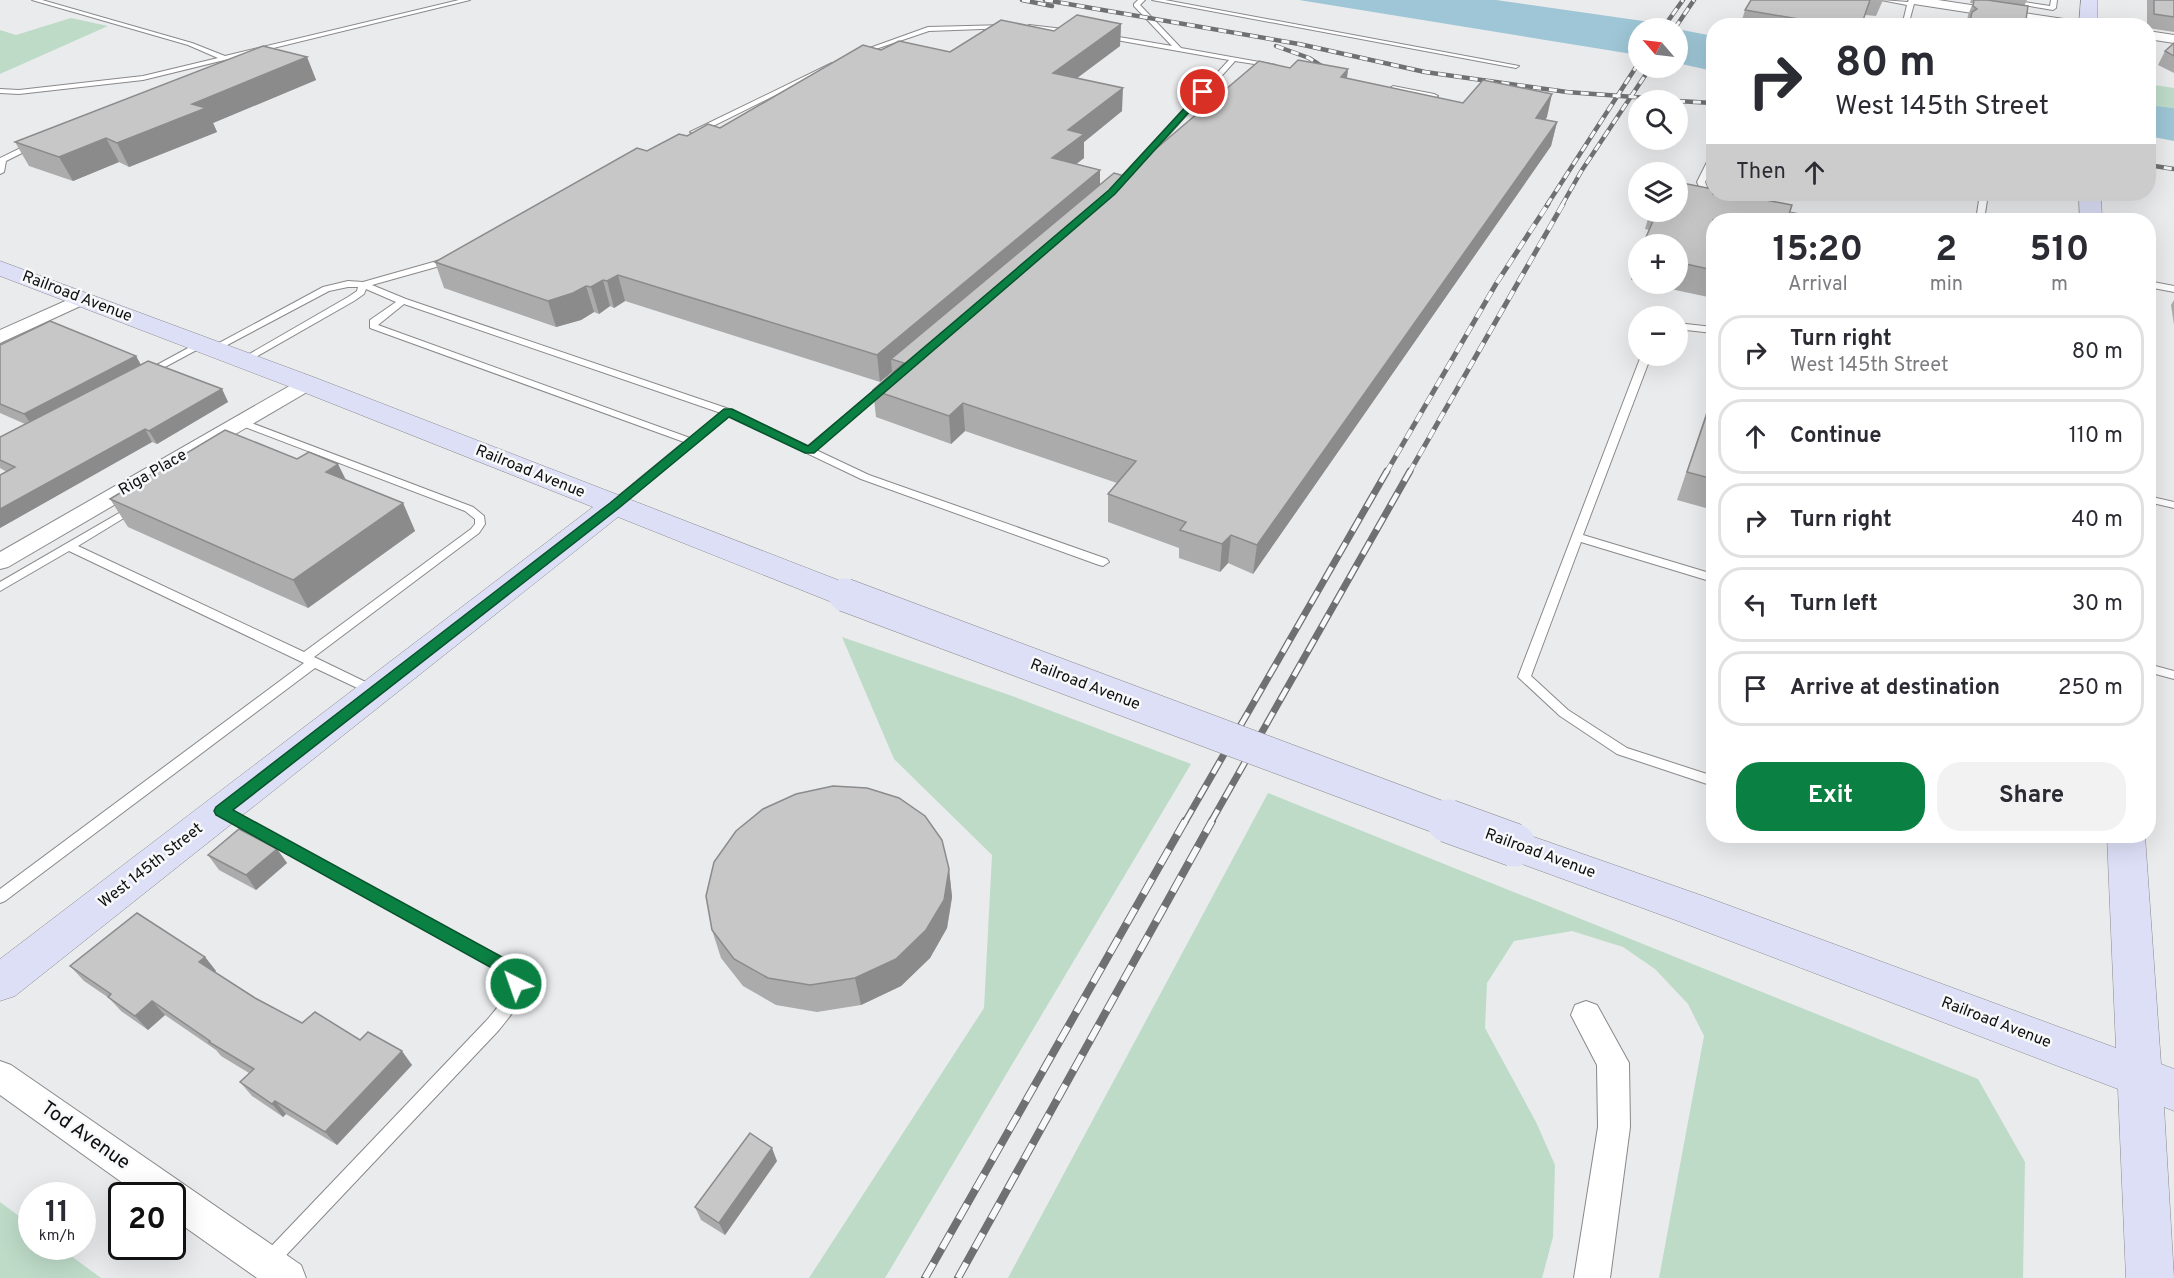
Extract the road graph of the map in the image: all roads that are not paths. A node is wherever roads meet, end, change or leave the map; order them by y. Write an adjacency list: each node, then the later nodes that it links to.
1 (35, 0): 21 (lane)
2 (430, 0): 11 (lane)
3 (467, 0): 11 (lane)
4 (1142, 0): 19 (lane)
5 (1155, 0): 25 (lane)
6 (1884, 0): 10 (lane)
7 (1998, 0): 8 (lane)
8 (2054, 0)
9 (2089, 0): 14 (street)
10 (1912, 1): 12 (lane); 13 (street)
11 (446, 4): 21 (lane)
12 (1907, 18)
13 (2009, 18)
14 (2087, 18)
15 (1078, 32): 20 (lane)
16 (1098, 35): 19 (lane)
17 (2156, 36): 18 (street)
18 (2174, 39)
19 (1179, 49): 22 (lane)
20 (849, 57)
21 (224, 58): 27 (lane)
22 (1234, 58): 24 (lane); 33 (lane)
23 (840, 61): 29 (lane)
24 (1278, 66)
25 (1516, 66)
26 (1381, 86): 28 (lane)
27 (0, 92)
28 (1434, 96)
29 (682, 138)
30 (41, 142): 31 (lane)
31 (0, 172)
32 (1706, 172): 34 (lane)
33 (1120, 184)
34 (1706, 193)
35 (1764, 209): 36 (lane)
36 (1784, 213)
37 (457, 258): 39 (lane)
38 (0, 268): 42 (street, Railroad Avenue)
39 (363, 285): 43 (lane); 47 (lane); 48 (lane)
40 (2156, 286): 41 (lane)
41 (2174, 289)
42 (81, 299): 46 (street); 47 (street, Railroad Avenue)
43 (403, 301): 53 (lane); 55 (lane)
44 (1688, 327): 45 (lane)
45 (1706, 329)
46 (0, 337)
47 (207, 347): 48 (street, Railroad Avenue); 50 (lane)
48 (244, 360): 52 (street, Railroad Avenue)
49 (1642, 366): 61 (lane)
50 (138, 378)
51 (895, 378): 56 (lane)
52 (307, 384): 54 (street, Riga Place); 59 (street, Railroad Avenue)
53 (728, 412): 55 (lane); 56 (lane)
54 (252, 430): 57 (street, Riga Place); 68 (lane)
55 (690, 441): 59 (lane)
56 (809, 451): 65 (lane)
57 (111, 497): 62 (street, Riga Place); 63 (lane)
58 (2156, 501): 60 (lane)
59 (615, 505): 71 (street, West 145th Street); 79 (street, Railroad Avenue, bridge)
60 (2174, 505)
61 (1577, 537): 66 (lane); 72 (lane)
62 (37, 540): 63 (lane); 64 (street, Riga Place)
63 (64, 548): 67 (lane); 68 (lane)
64 (0, 562)
65 (1103, 562)
66 (1706, 576)
67 (0, 586)
68 (310, 660): 71 (lane); 75 (lane)
69 (2156, 670): 70 (lane)
70 (2174, 675)
71 (375, 691): 73 (street, West 145th Street)
72 (1706, 779)
73 (222, 811): 76 (street, West 145th Street); 82 (lane)
74 (2127, 843): 79 (street)
75 (0, 897)
76 (0, 983)
77 (1586, 1015): 83 (street)
78 (0, 1076): 80 (street, Tod Avenue)
79 (2157, 1084): 84 (street)
80 (152, 1182)
81 (186, 1206): 82 (street, Tod Avenue)
82 (277, 1270)
83 (1592, 1278)
84 (2151, 1278)

